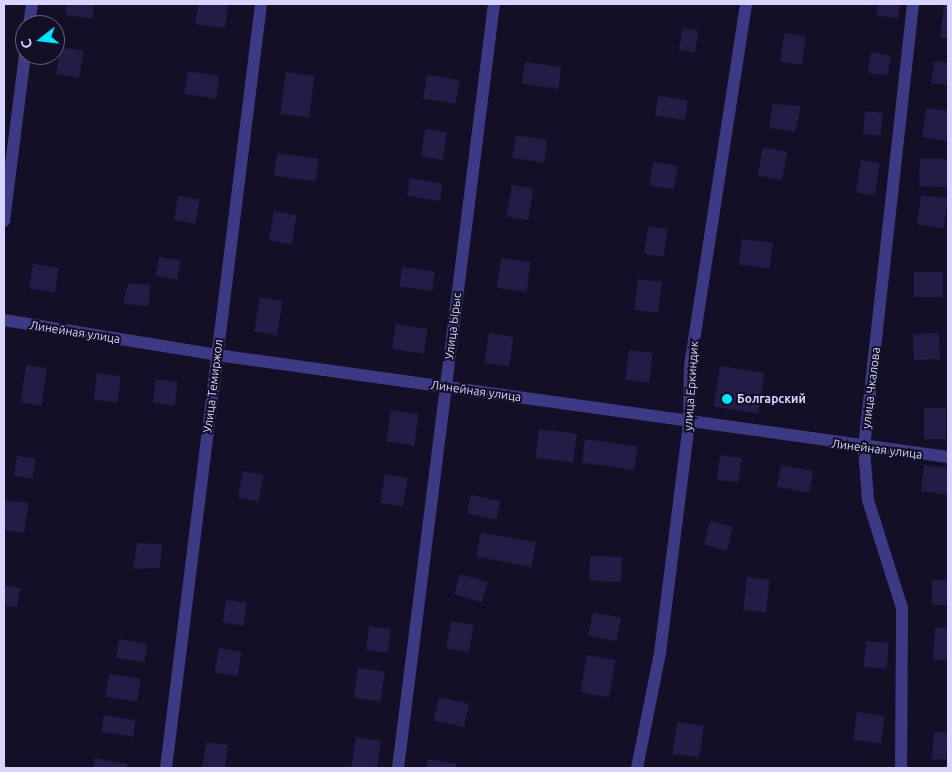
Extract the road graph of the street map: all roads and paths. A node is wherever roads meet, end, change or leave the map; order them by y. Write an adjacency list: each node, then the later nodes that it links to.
1 (262, 4): 8 (street, Улица Темиржол)
2 (494, 4): 9 (street, Улица Ырыс)
3 (746, 4): 10 (street, улица Еркиндик)
4 (913, 4): 11 (street, улица Чкалова)
5 (25, 65): 6 (street)
6 (4, 221)
7 (4, 320): 8 (street, Линейная улица)
8 (216, 355): 9 (street, Линейная улица); 13 (street, Улица Темиржол)
9 (446, 387): 10 (street, Линейная улица); 14 (street, Улица Ырыс)
10 (690, 422): 11 (street, Линейная улица); 15 (street, улица Еркиндик)
11 (864, 448): 12 (street, Линейная улица); 16 (street, улица Чкалова)
12 (948, 457)
13 (166, 768)
14 (398, 768)
15 (637, 768)
16 (901, 768)

